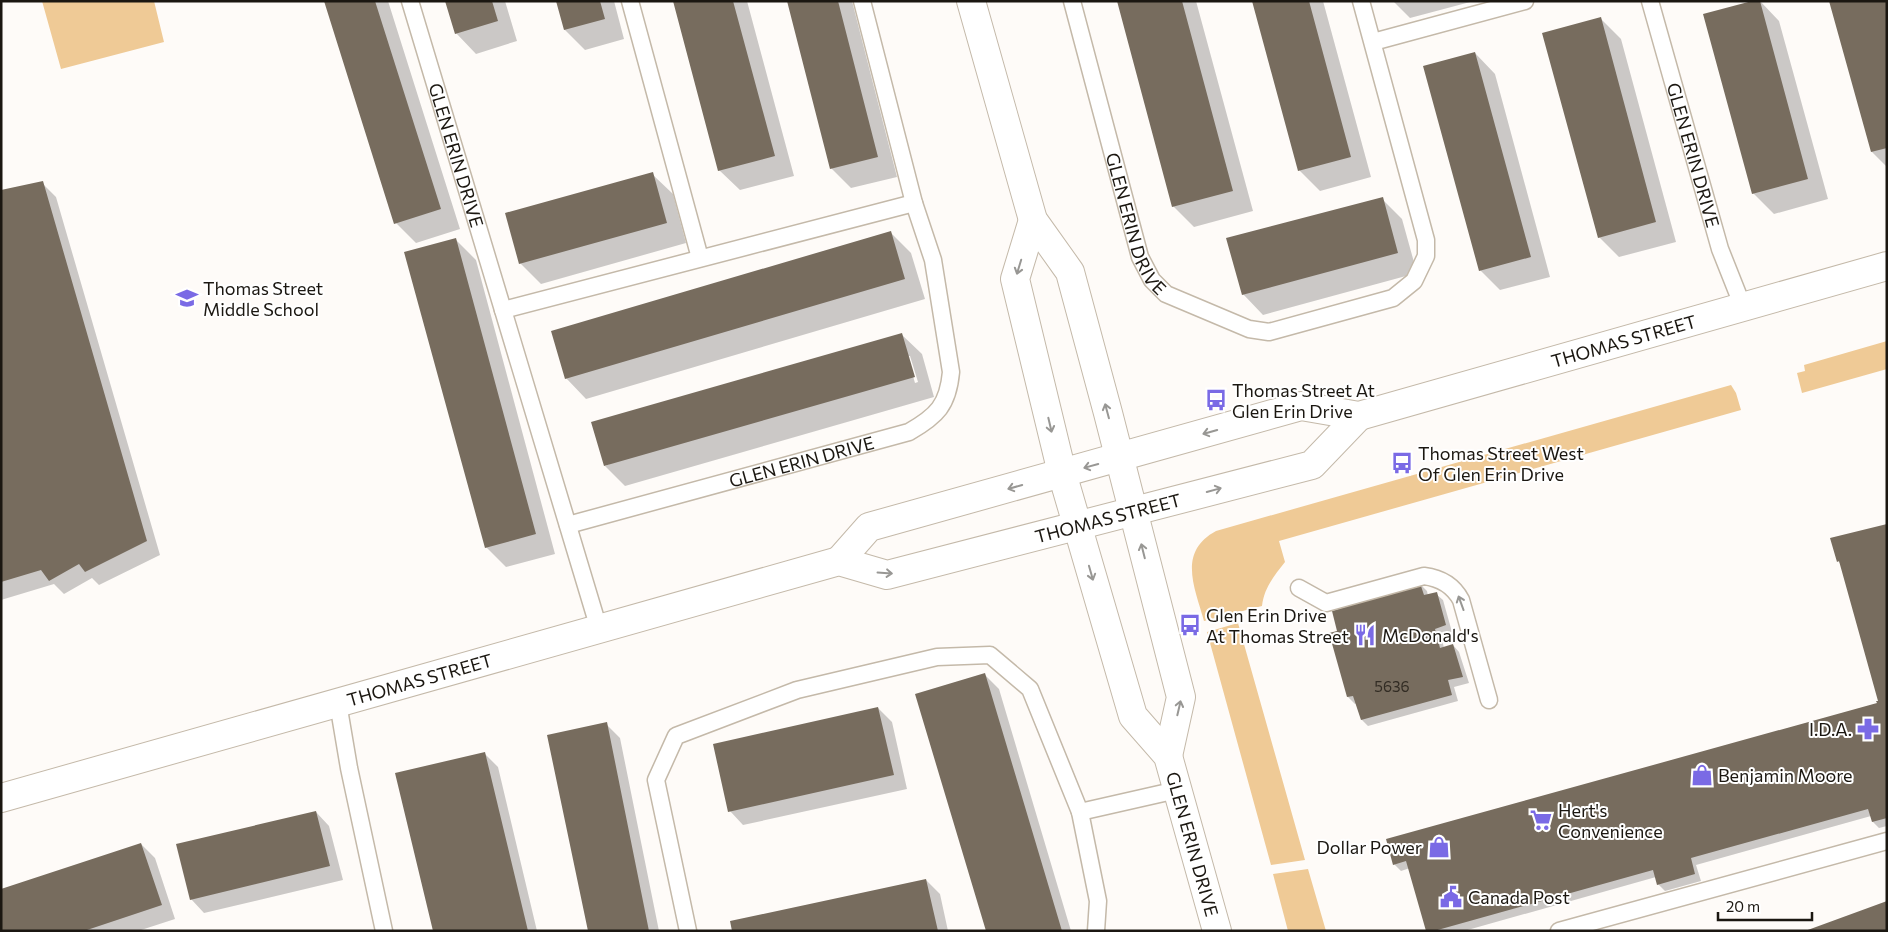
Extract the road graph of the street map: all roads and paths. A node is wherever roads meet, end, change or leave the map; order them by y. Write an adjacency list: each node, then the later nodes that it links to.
1 (410, 1): 15 (lane, GLEN ERIN DRIVE)
2 (630, 1): 12 (lane)
3 (862, 1): 10 (lane, GLEN ERIN DRIVE)
4 (971, 1): 11 (street, GLEN ERIN DRIVE)
5 (1072, 1): 9 (lane, GLEN ERIN DRIVE)
6 (1361, 1): 9 (lane, GLEN ERIN DRIVE)
7 (1525, 1): 9 (lane)
8 (1650, 1): 14 (lane, GLEN ERIN DRIVE)
9 (1373, 42)
10 (914, 203): 12 (lane); 20 (lane, GLEN ERIN DRIVE)
11 (1033, 220): 17 (street, GLEN ERIN DRIVE, one-way to 11); 18 (street, GLEN ERIN DRIVE, one-way to 18)
12 (700, 258): 15 (lane)
13 (1887, 266): 14 (street, THOMAS STREET)
14 (1743, 307): 16 (street, THOMAS STREET)
15 (503, 310): 20 (lane, GLEN ERIN DRIVE)
16 (1359, 416): 17 (street, THOMAS STREET, one-way to 17); 19 (street, THOMAS STREET, one-way to 16)
17 (1119, 458): 18 (street, THOMAS STREET, one-way to 18); 19 (street, GLEN ERIN DRIVE)
18 (1062, 473): 21 (street, GLEN ERIN DRIVE); 22 (street, THOMAS STREET, one-way to 22)
19 (1133, 511): 21 (street, THOMAS STREET); 27 (street, GLEN ERIN DRIVE, one-way to 19)
20 (568, 525): 24 (lane, GLEN ERIN DRIVE)
21 (1077, 526): 22 (street, THOMAS STREET, one-way to 21); 27 (street, GLEN ERIN DRIVE, one-way to 27)
22 (838, 561): 24 (street, THOMAS STREET)
23 (1300, 588): 25 (lane, one-way to 23)
24 (599, 629): 26 (street, THOMAS STREET)
25 (1489, 700)
26 (338, 703): 29 (street, THOMAS STREET); 32 (lane)
27 (1168, 756): 28 (street, GLEN ERIN DRIVE)
28 (1178, 790): 30 (lane); 35 (street, GLEN ERIN DRIVE)
29 (1, 798)
30 (1080, 812): 33 (lane); 34 (lane)
31 (1887, 841): 36 (lane)
32 (384, 931)
33 (688, 931)
34 (1096, 931)
35 (1217, 931)
36 (1559, 931)

